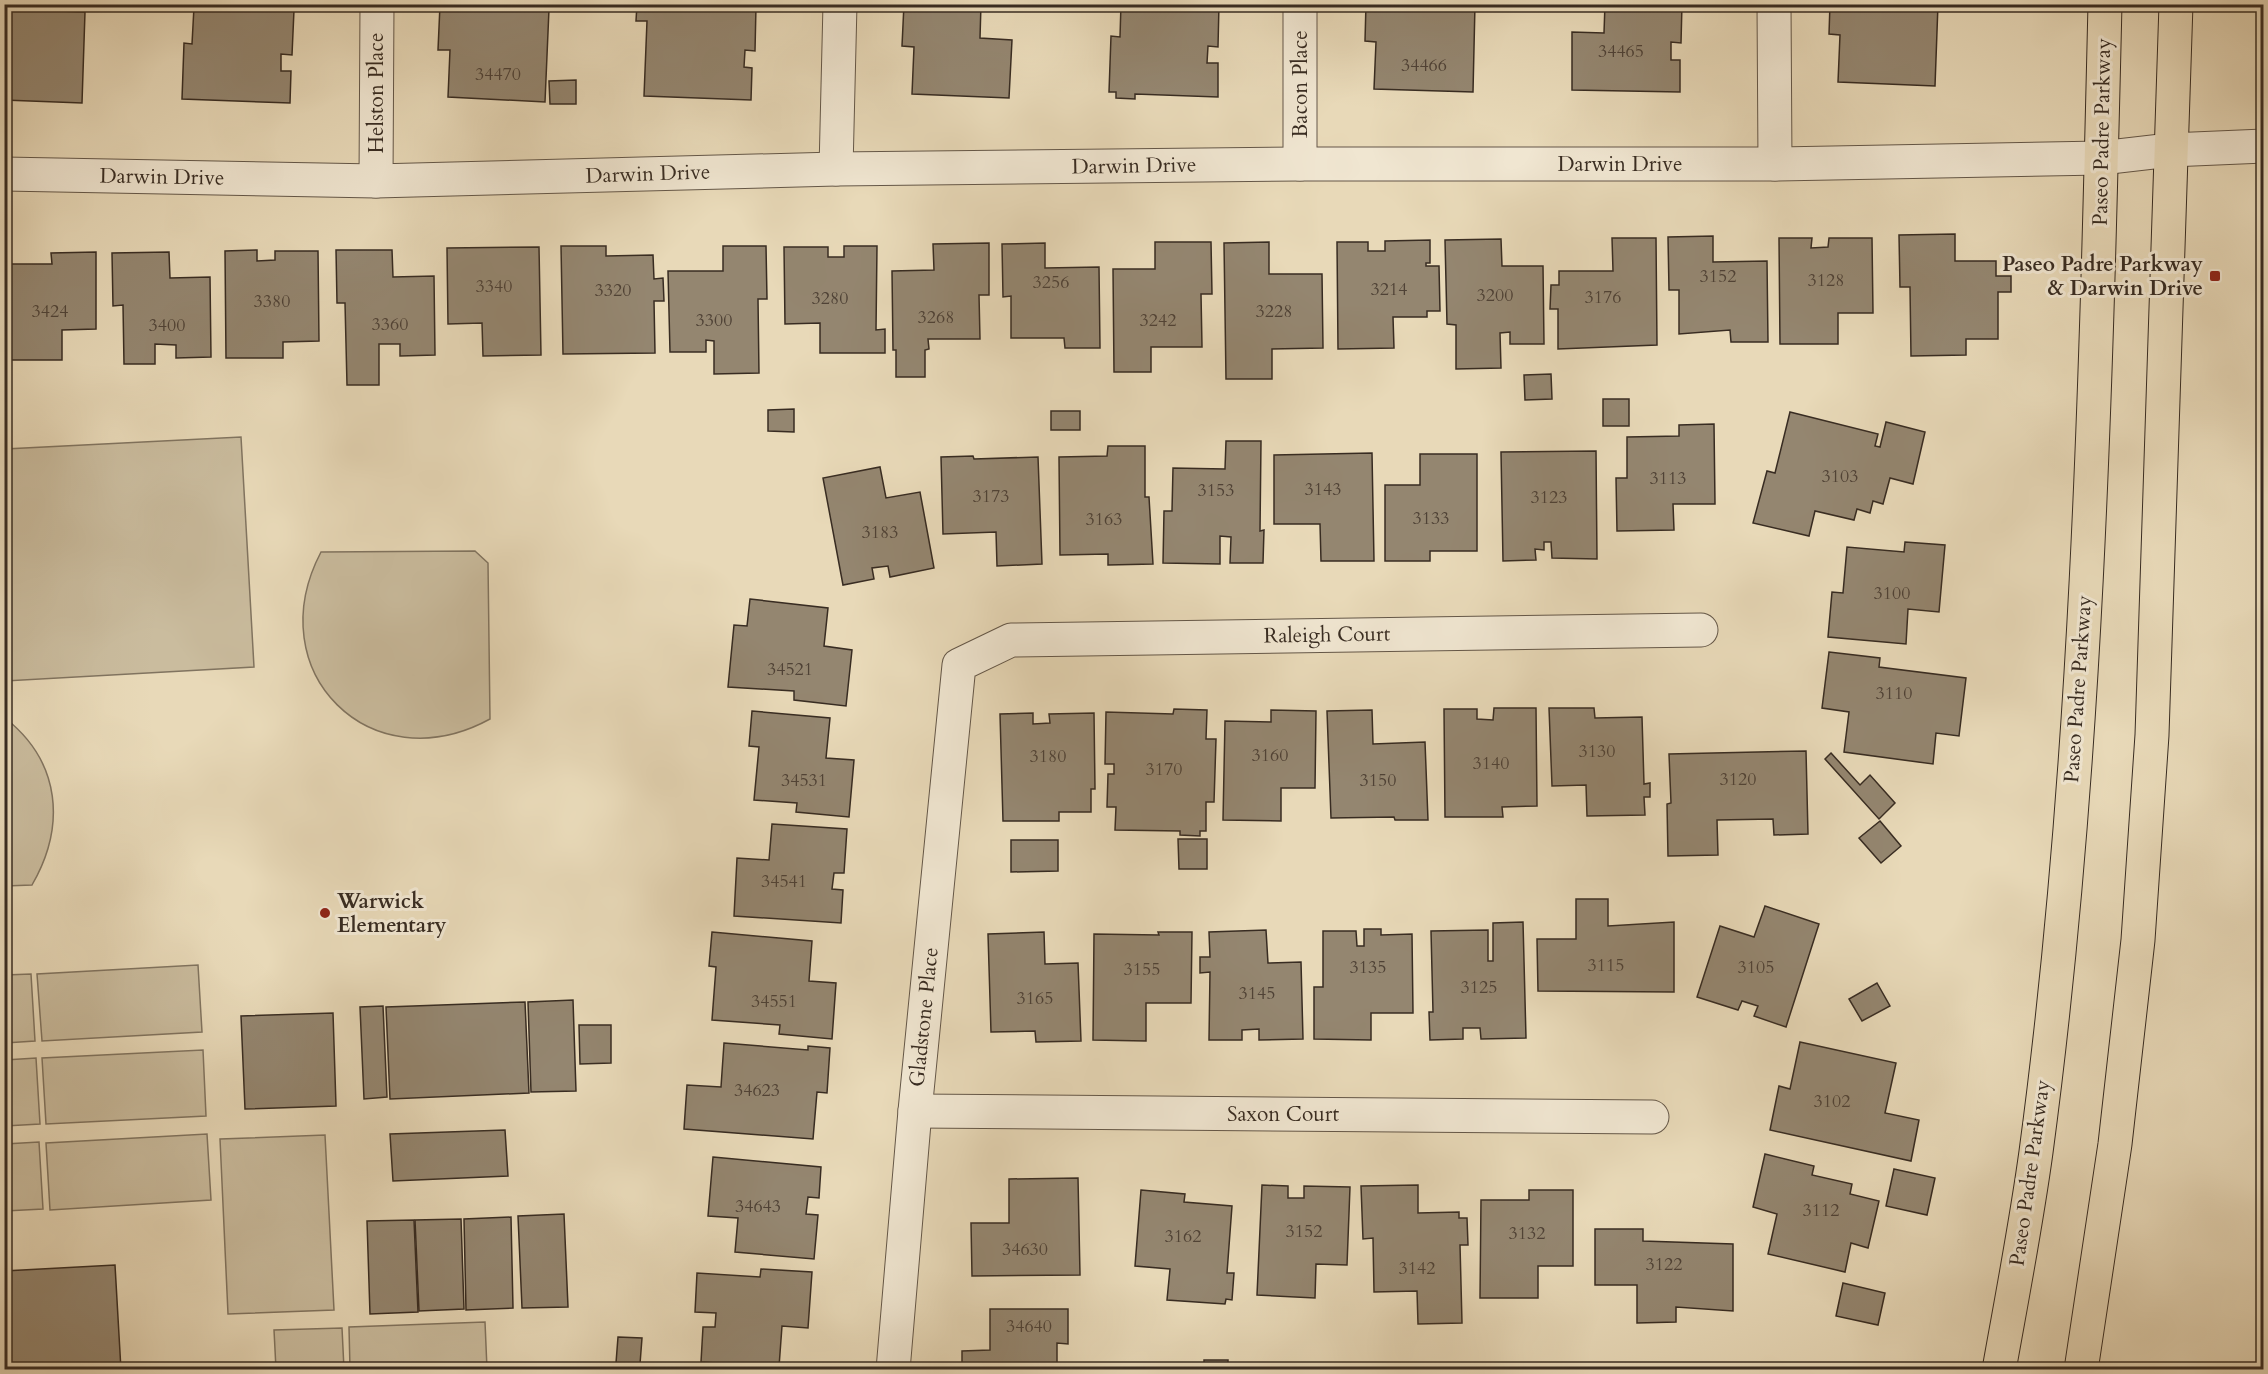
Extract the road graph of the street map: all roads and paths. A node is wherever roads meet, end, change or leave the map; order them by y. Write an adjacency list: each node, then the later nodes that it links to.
1 (377, 4): 14 (street, Helston Place)
2 (840, 4): 12 (street)
3 (1300, 4): 10 (street, Bacon Place)
4 (1774, 4): 11 (street)
5 (2105, 4): 9 (main road, Paseo Padre Parkway)
6 (2176, 4): 8 (main road)
7 (2264, 146): 8 (street, Darwin Drive)
8 (2170, 150): 9 (street, Darwin Drive); 21 (main road)
9 (2101, 158): 11 (street, Darwin Drive); 20 (main road, Paseo Padre Parkway)
10 (1300, 164): 11 (street, Darwin Drive); 12 (street, Darwin Drive)
11 (1775, 164)
12 (836, 169): 14 (street, Darwin Drive)
13 (4, 174): 14 (street, Darwin Drive)
14 (376, 181)
15 (1701, 630): 16 (street, Raleigh Court)
16 (959, 665): 17 (street, Gladstone Place)
17 (915, 1111): 18 (street, Saxon Court); 19 (street, Gladstone Place)
18 (1652, 1117)
19 (893, 1370)
20 (2000, 1370)
21 (2080, 1370)

